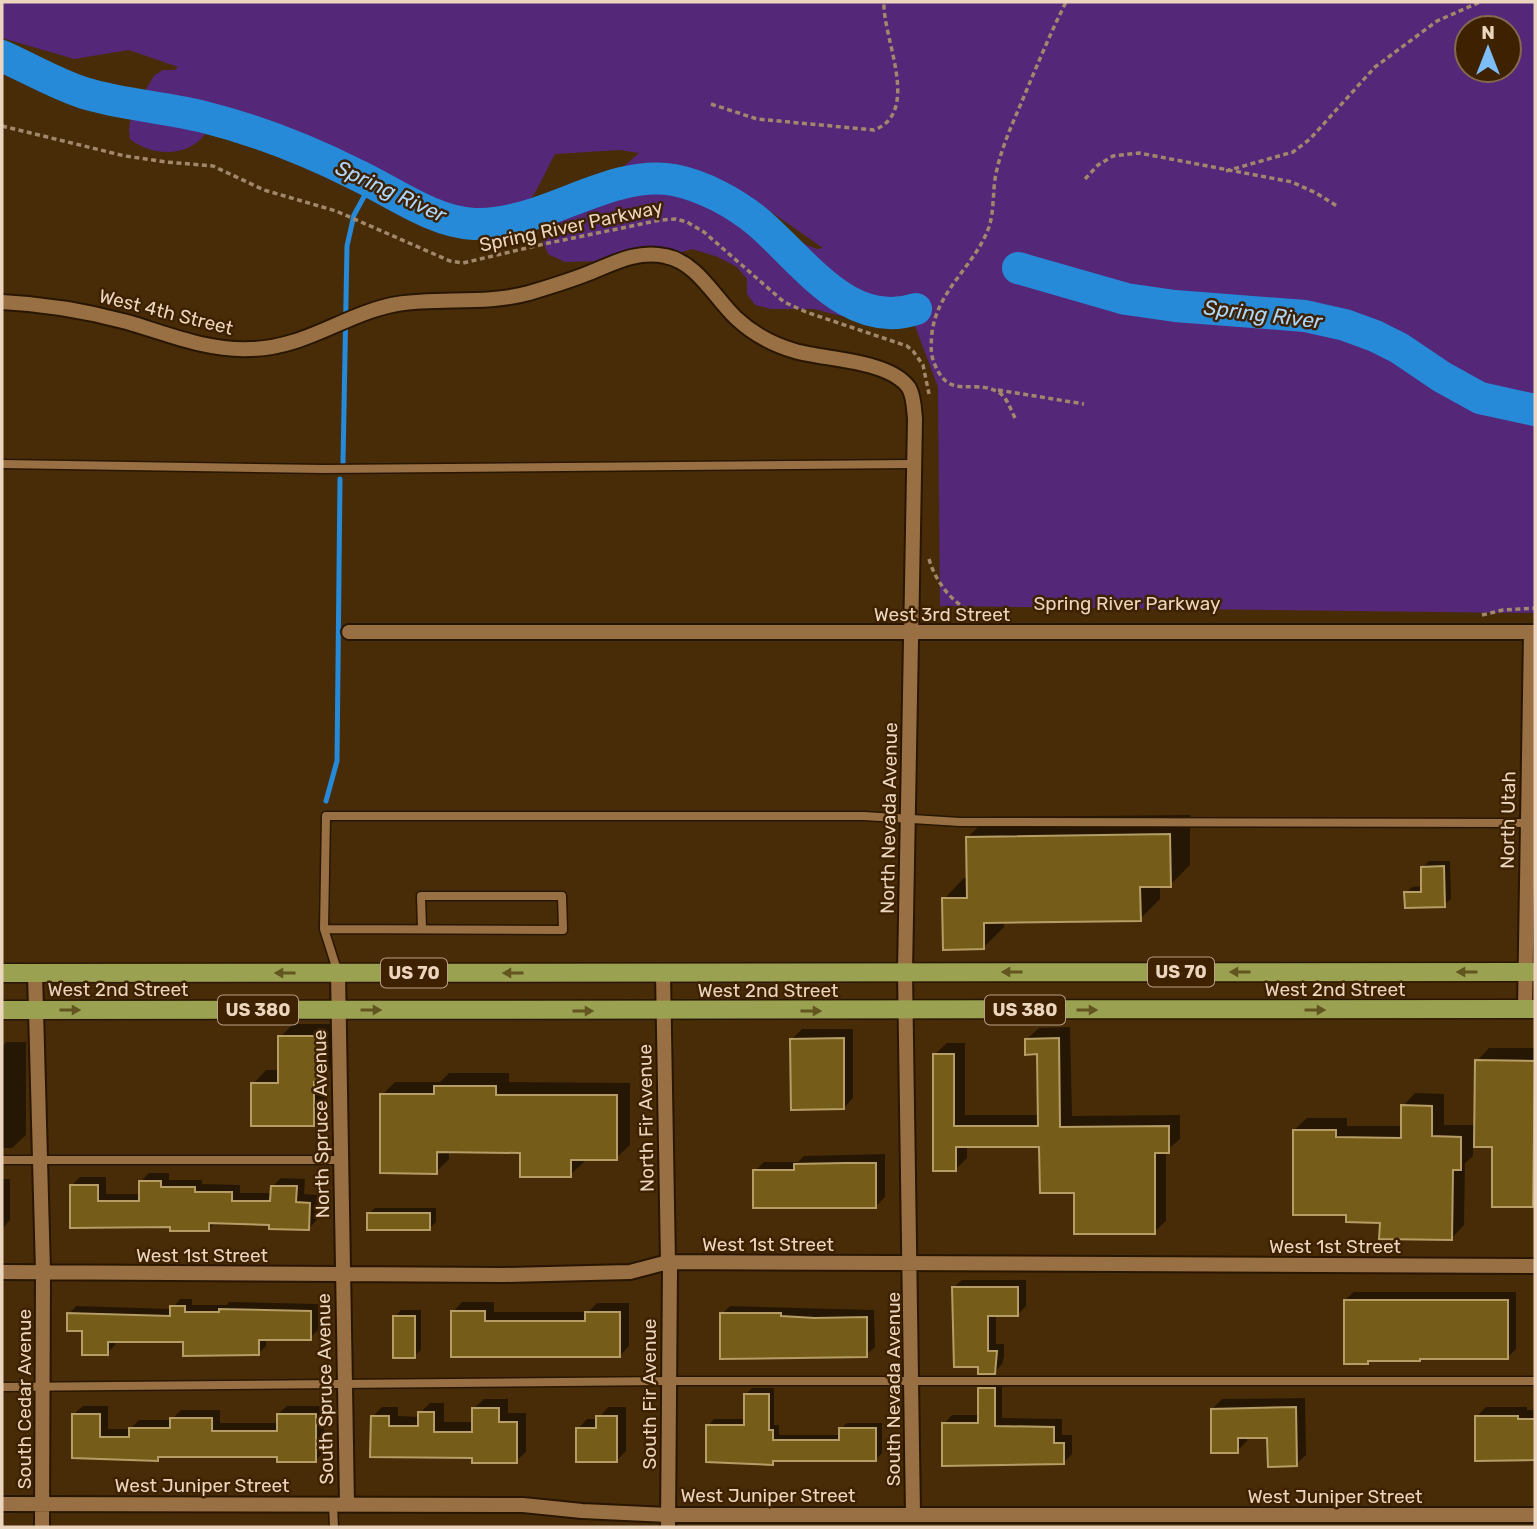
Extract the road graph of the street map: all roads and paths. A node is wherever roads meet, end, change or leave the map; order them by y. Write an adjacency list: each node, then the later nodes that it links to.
1 (884, 2): 4 (path)
2 (1066, 2): 11 (path)
3 (1480, 2): 6 (path)
4 (711, 104)
5 (2, 126): 12 (path, Spring River Parkway)
6 (1226, 171): 7 (path); 8 (path)
7 (1086, 178)
8 (1337, 206)
9 (2, 302): 10 (street, West 4th Street)
10 (899, 378): 16 (street, North Nevada Avenue)
11 (996, 390): 13 (path); 14 (path)
12 (931, 402)
13 (1084, 404)
14 (1015, 418)
15 (2, 464): 16 (lane)
16 (914, 464): 23 (street, North Nevada Avenue)
17 (929, 546): 20 (path)
18 (1535, 608): 19 (path)
19 (1476, 616)
20 (987, 617)
21 (349, 632): 23 (street, West 3rd Street)
22 (1533, 632): 23 (street, West 3rd Street); 25 (street, North Utah)
23 (912, 633): 24 (street, North Nevada Avenue)
24 (908, 819): 25 (lane); 27 (lane); 28 (street, North Nevada Avenue)
25 (1531, 823): 29 (street, North Utah)
26 (422, 928): 26 (lane); 27 (lane)
27 (324, 929): 32 (lane)
28 (905, 972): 29 (main road, West 2nd Street / US 70, one-way to 28); 33 (main road, West 2nd Street / US 70); 39 (street, North Nevada Avenue)
29 (1530, 972): 34 (street, North Utah)
30 (2, 973): 31 (main road, West 2nd Street / US 70)
31 (35, 973): 32 (main road, West 2nd Street / US 70, one-way to 31); 36 (street, South Cedar Avenue)
32 (338, 973): 33 (main road, West 2nd Street / US 70, one-way to 32); 37 (street, North Spruce Avenue)
33 (663, 973): 38 (street, North Fir Avenue)
34 (1530, 1009): 39 (main road, West 2nd Street / US 380, one-way to 34)
35 (2, 1010): 36 (main road, West 2nd Street / US 380)
36 (35, 1010): 37 (main road, West 2nd Street / US 380, one-way to 37); 41 (street, South Cedar Avenue)
37 (338, 1010): 38 (main road, West 2nd Street / US 380, one-way to 38); 42 (street, North Spruce Avenue)
38 (663, 1011): 39 (main road, West 2nd Street / US 380, one-way to 39); 43 (street, North Fir Avenue)
39 (905, 1011): 44 (street, North Nevada Avenue)
40 (2, 1160): 41 (lane)
41 (40, 1160): 42 (lane); 46 (street, South Cedar Avenue)
42 (341, 1160): 48 (street, North Spruce Avenue)
43 (668, 1262): 44 (street, West 1st Street); 48 (street, West 1st Street); 49 (street, South Fir Avenue)
44 (911, 1264): 45 (street, West 1st Street); 50 (street, South Nevada Avenue)
45 (1535, 1266)
46 (43, 1271): 47 (street, West 1st Street); 48 (street, West 1st Street); 54 (street, South Cedar Avenue)
47 (2, 1272)
48 (343, 1274): 52 (street, South Spruce Avenue)
49 (668, 1381): 50 (lane); 52 (lane); 60 (street, South Fir Avenue)
50 (911, 1381): 51 (lane); 58 (street, South Nevada Avenue)
51 (1535, 1381)
52 (345, 1383): 54 (lane); 57 (street, South Spruce Avenue)
53 (2, 1387): 54 (lane)
54 (42, 1387): 56 (street, South Cedar Avenue)
55 (2, 1504): 56 (street, West Juniper Street)
56 (43, 1504): 57 (street, West Juniper Street); 61 (street, South Cedar Avenue)
57 (340, 1504): 60 (street, West Juniper Street); 62 (lane)
58 (913, 1514): 59 (street, West Juniper Street); 60 (street, West Juniper Street)
59 (1535, 1515)
60 (668, 1521)
61 (42, 1527)
62 (334, 1527)

